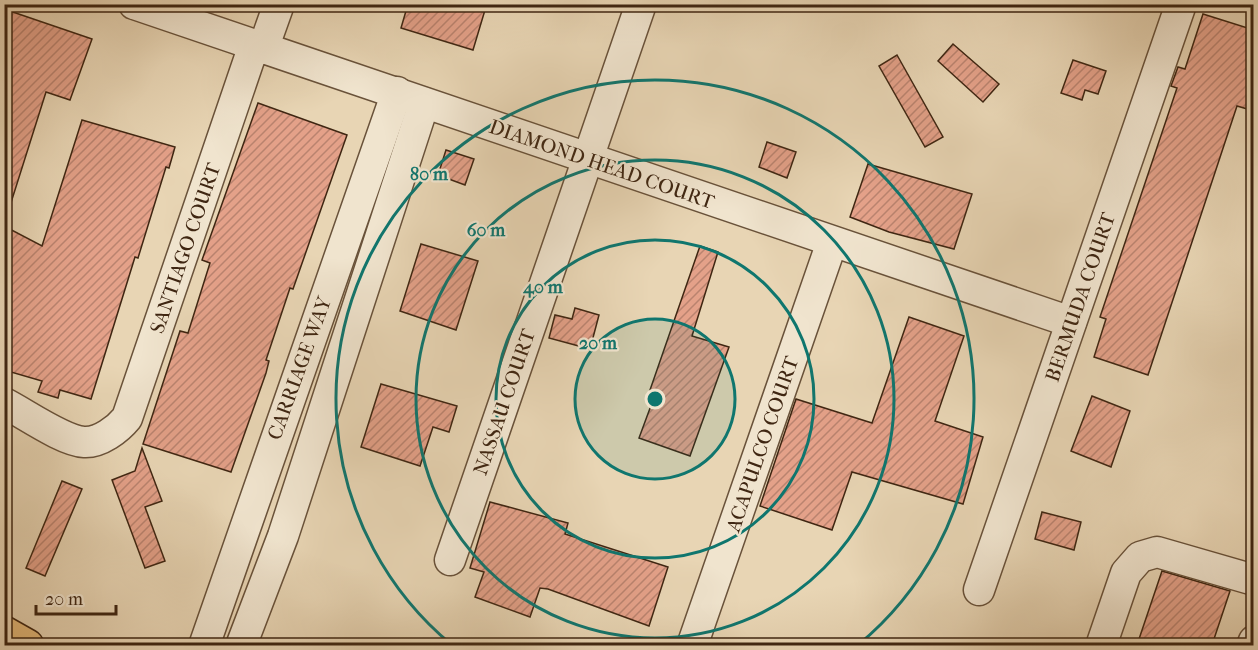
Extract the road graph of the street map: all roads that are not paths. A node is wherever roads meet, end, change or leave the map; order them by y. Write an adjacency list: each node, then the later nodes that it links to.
1 (134, 4): 5 (street, DIAMOND HEAD COURT)
2 (279, 4): 5 (street, SANTIAGO COURT)
3 (641, 4): 7 (street, NASSAU COURT)
4 (1180, 4): 9 (street, BERMUDA COURT)
5 (259, 47): 6 (street, DIAMOND HEAD COURT); 11 (street, SANTIAGO COURT)
6 (411, 98): 7 (street, DIAMOND HEAD COURT); 10 (street, CARRIAGE WAY); 12 (street, CARRIAGE WAY)
7 (588, 159): 8 (street, DIAMOND HEAD COURT); 13 (street, NASSAU COURT)
8 (832, 242): 9 (street, DIAMOND HEAD COURT); 21 (street, ACAPULCO COURT)
9 (1071, 322): 15 (street, BERMUDA COURT)
10 (288, 400): 12 (street); 19 (street, CARRIAGE WAY)
11 (4, 402)
12 (323, 412): 20 (street, CARRIAGE WAY)
13 (450, 560)
14 (1254, 580): 22 (street)
15 (979, 590)
16 (4, 633): 18 (main road)
17 (1254, 640): 23 (street)
18 (27, 645)
19 (204, 645)
20 (241, 645)
21 (692, 645)
22 (1101, 645)
23 (1252, 645)

